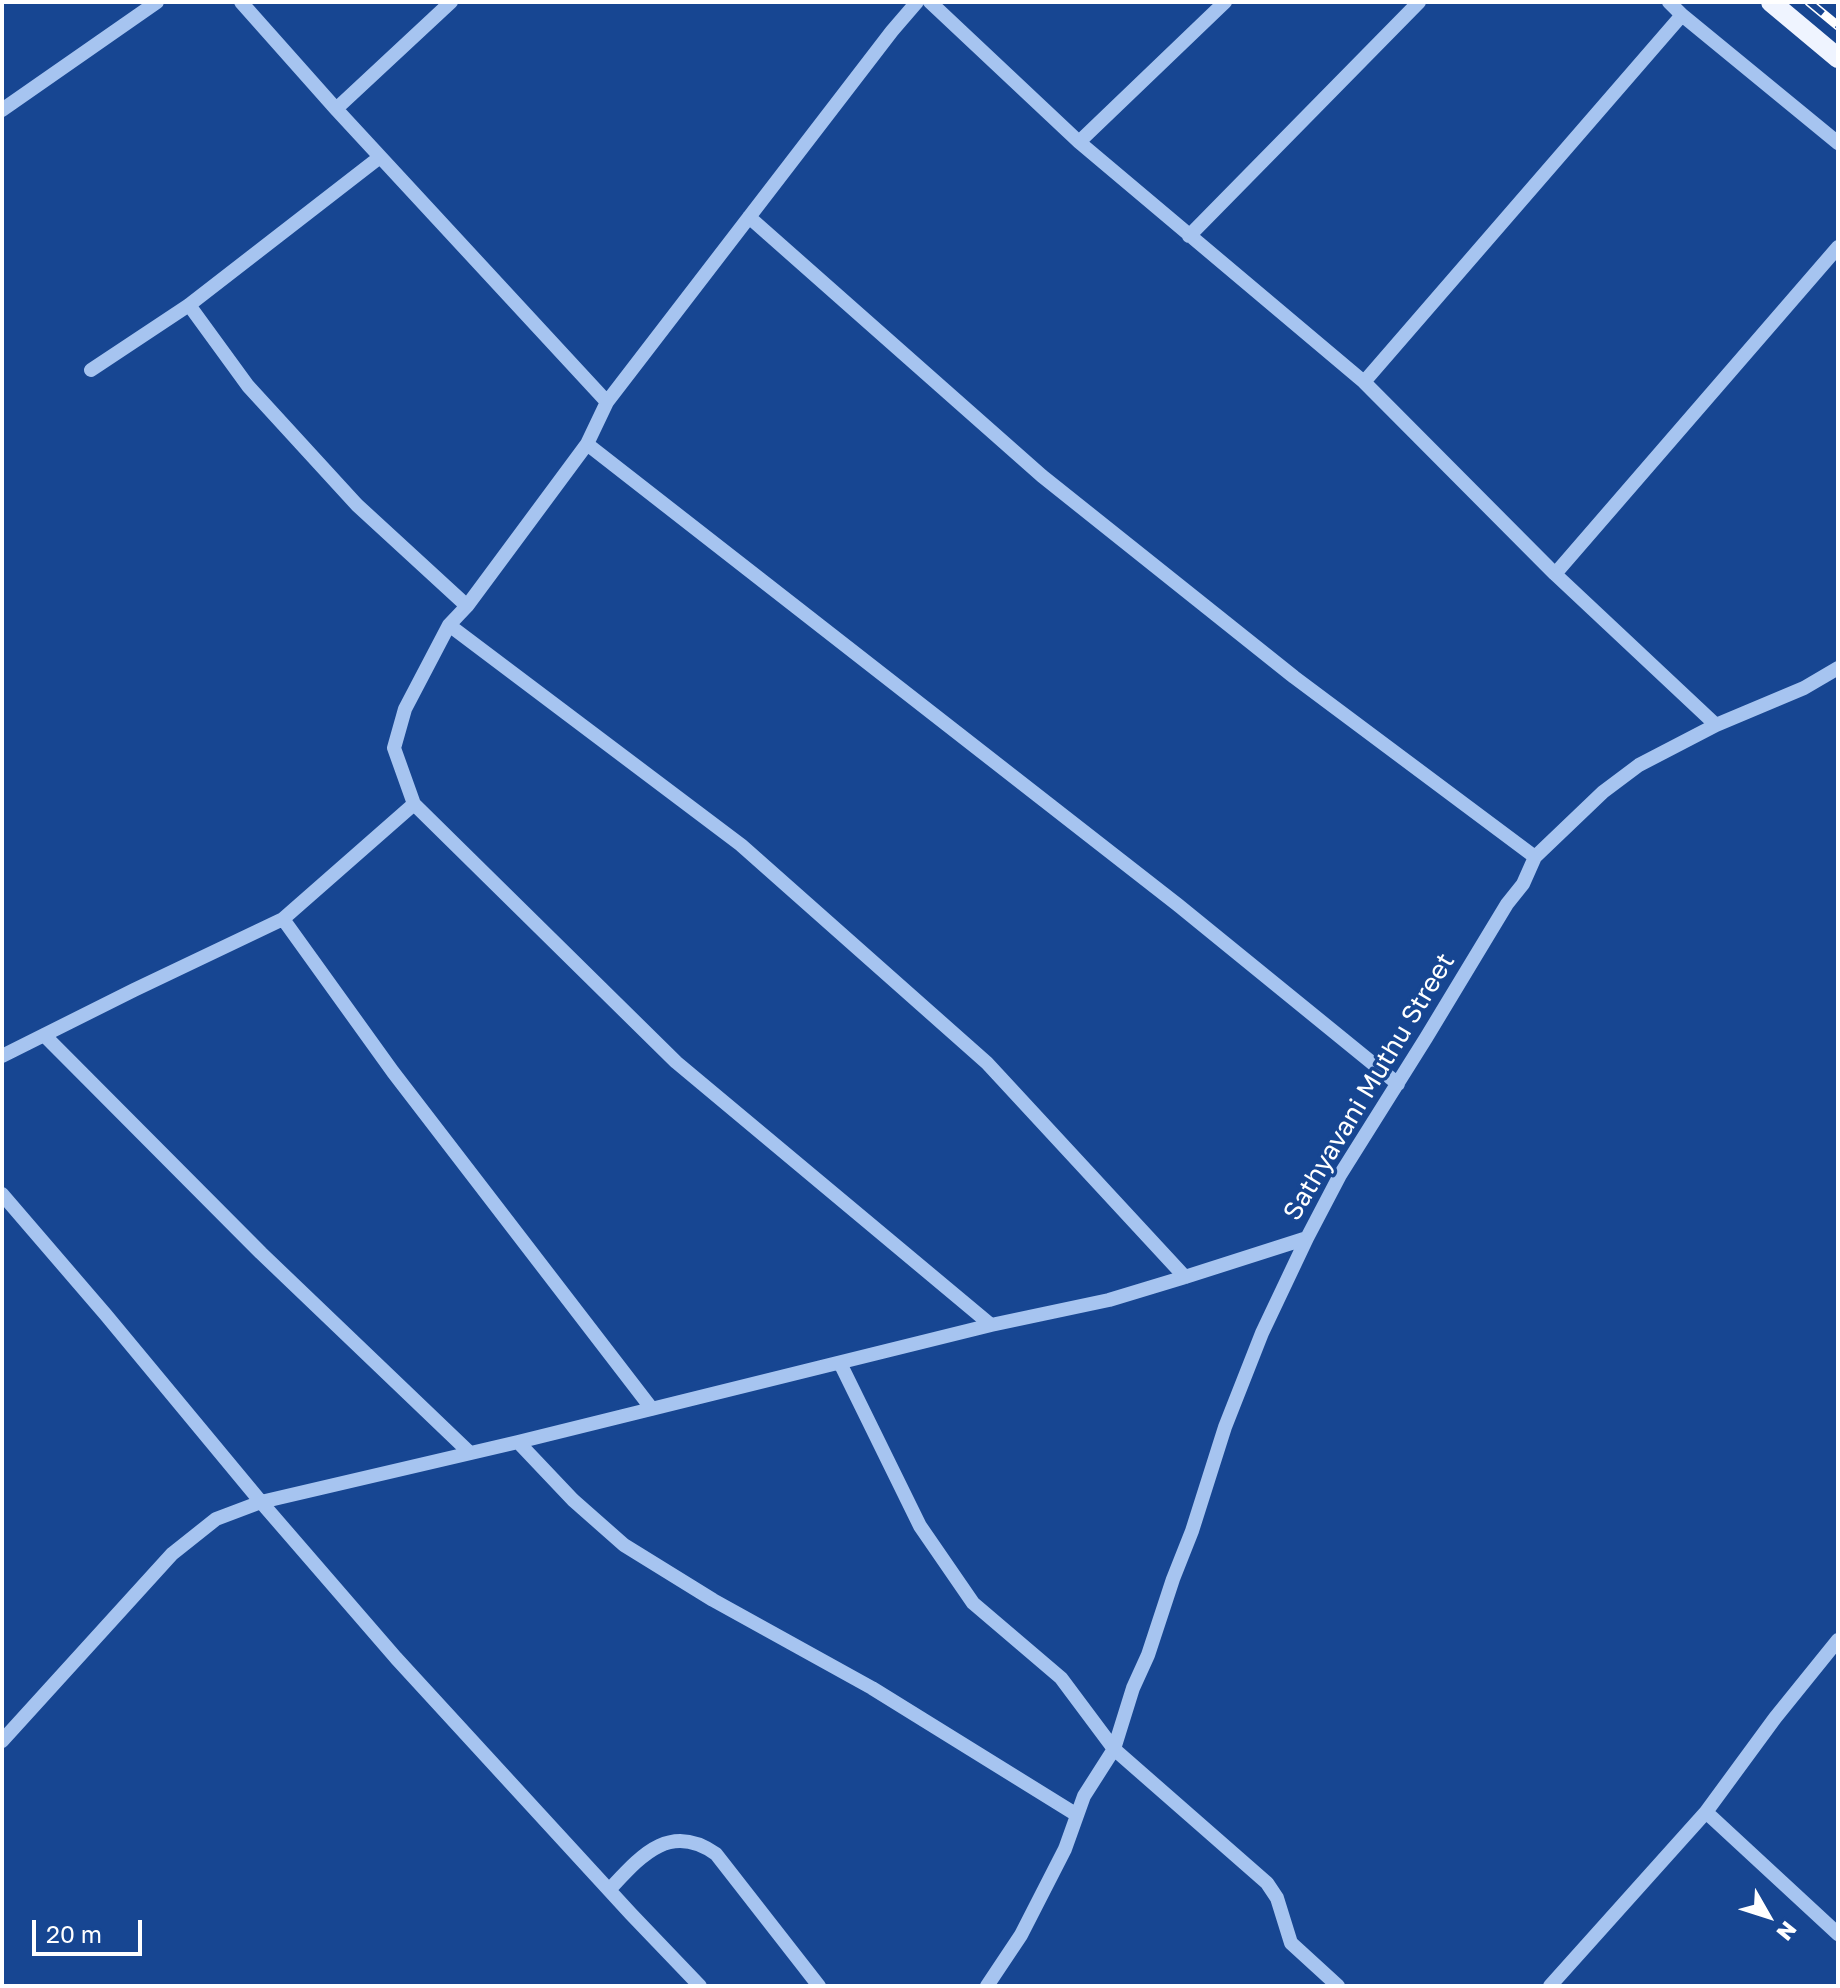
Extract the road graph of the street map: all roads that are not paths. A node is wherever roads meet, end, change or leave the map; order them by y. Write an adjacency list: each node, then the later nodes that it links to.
1 (157, 2): 12 (street)
2 (241, 2): 13 (street)
3 (451, 2): 13 (street)
4 (917, 2): 17 (street)
5 (930, 2): 14 (street)
6 (1225, 2): 14 (street)
7 (1419, 2): 18 (street)
8 (1669, 2): 10 (street)
9 (1771, 2): 11 (main road)
10 (1682, 15): 15 (street); 22 (street)
11 (1838, 58)
12 (4, 104)
13 (336, 109): 16 (street)
14 (1079, 142): 18 (street)
15 (1838, 143)
16 (380, 157): 20 (street); 23 (street)
17 (749, 217): 23 (street); 31 (street)
18 (1189, 236): 22 (street)
19 (1838, 247): 25 (street)
20 (189, 305): 21 (street); 26 (street)
21 (91, 370)
22 (1364, 382): 25 (street)
23 (607, 402): 24 (street)
24 (587, 444): 26 (street); 35 (street)
25 (1555, 574): 29 (street)
26 (467, 606): 27 (street)
27 (449, 625): 30 (street); 38 (street)
28 (1838, 668): 29 (street, Sathyavani Muthu Street)
29 (1716, 725): 31 (street, Sathyavani Muthu Street)
30 (414, 804): 32 (street); 39 (street)
31 (1535, 857): 35 (street, Sathyavani Muthu Street)
32 (283, 919): 33 (street); 41 (street)
33 (44, 1035): 34 (street); 43 (street)
34 (2, 1056)
35 (1398, 1084): 37 (street, Sathyavani Muthu Street)
36 (2, 1194): 44 (street)
37 (1307, 1238): 38 (street); 47 (street, Sathyavani Muthu Street)
38 (1185, 1277): 39 (street)
39 (991, 1325): 40 (street)
40 (840, 1363): 41 (street); 47 (street)
41 (652, 1409): 42 (street)
42 (518, 1442): 43 (street); 49 (street)
43 (470, 1453): 44 (street)
44 (261, 1502): 46 (street); 50 (street)
45 (1838, 1640): 48 (street)
46 (2, 1741)
47 (1114, 1749): 49 (street, Sathyavani Muthu Street); 55 (street)
48 (1706, 1812): 51 (street); 56 (street)
49 (1077, 1815): 54 (street, Sathyavani Muthu Street)
50 (609, 1890): 52 (street); 53 (street)
51 (1838, 1934)
52 (696, 1985)
53 (819, 1986)
54 (987, 1986)
55 (1338, 1986)
56 (1550, 1986)

